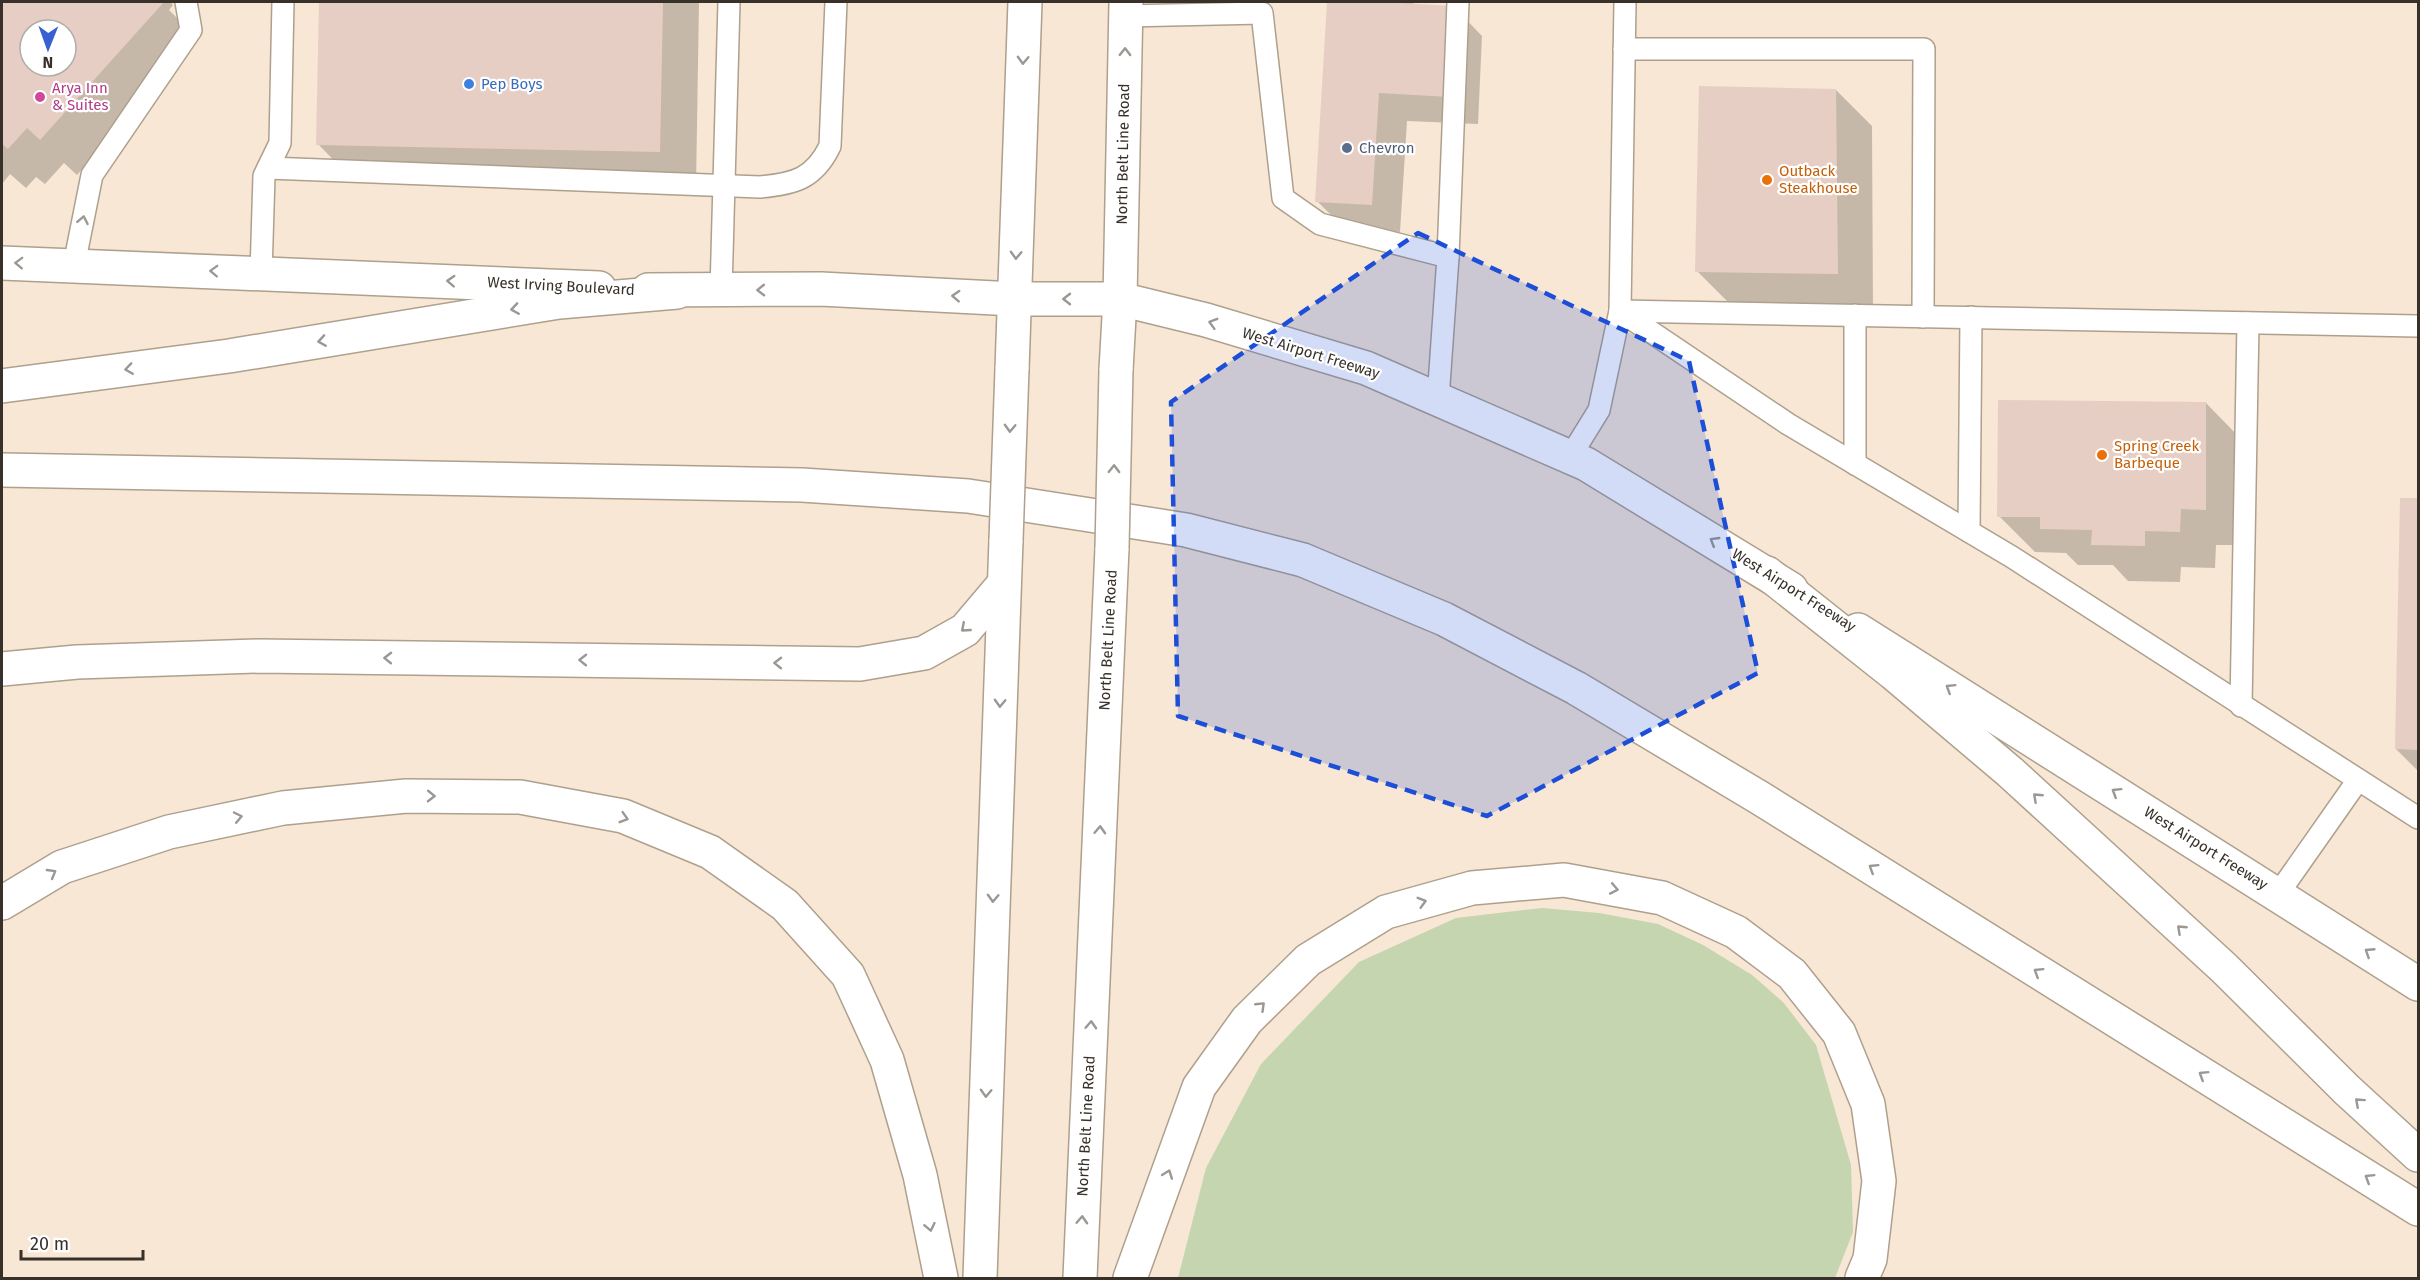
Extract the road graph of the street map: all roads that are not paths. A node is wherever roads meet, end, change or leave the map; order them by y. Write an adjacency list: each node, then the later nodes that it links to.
1 (186, 2): 15 (lane, one-way to 1)
2 (283, 2): 11 (lane)
3 (729, 2): 12 (lane)
4 (836, 2): 12 (lane)
5 (1025, 2): 19 (main road, one-way to 19)
6 (1458, 2): 13 (lane)
7 (1625, 2): 10 (lane)
8 (1262, 7): 9 (lane); 13 (lane)
9 (1125, 9): 20 (main road, North Belt Line Road, one-way to 9)
10 (1624, 49): 21 (lane); 23 (lane)
11 (268, 168): 12 (lane); 16 (lane)
12 (724, 186): 18 (lane)
13 (1448, 257): 28 (lane)
14 (2, 262): 15 (main road, West Irving Boulevard, one-way to 14)
15 (74, 265): 16 (main road, West Irving Boulevard, one-way to 15)
16 (261, 273): 17 (main road, West Irving Boulevard, one-way to 16)
17 (677, 291): 18 (main road, West Irving Boulevard); 27 (main road, one-way to 27)
18 (721, 291): 19 (main road, West Irving Boulevard, one-way to 18)
19 (1014, 299): 20 (main road, West Irving Boulevard, one-way to 19); 34 (main road, one-way to 34, bridge)
20 (1120, 299): 28 (main road, West Airport Freeway, one-way to 20); 46 (main road, North Belt Line Road, one-way to 20, bridge)
21 (1620, 311): 22 (lane); 29 (lane); 30 (lane)
22 (1855, 315): 23 (lane); 30 (lane)
23 (1923, 317): 24 (lane)
24 (1971, 317): 25 (lane); 32 (lane)
25 (2248, 323): 26 (lane); 36 (lane)
26 (2418, 326)
27 (2, 386)
28 (1438, 399): 29 (main road, West Airport Freeway)
29 (1570, 457): 33 (main road, West Airport Freeway, one-way to 29)
30 (1855, 464): 32 (lane)
31 (2, 470): 43 (main road, one-way to 31)
32 (1969, 531): 36 (lane)
33 (1767, 573): 39 (main road, West Airport Freeway, one-way to 33); 42 (main road, one-way to 33)
34 (1004, 584): 35 (main road, one-way to 35); 45 (main road, one-way to 45)
35 (2, 669)
36 (2241, 706): 37 (lane)
37 (2358, 780): 38 (lane); 39 (lane)
38 (2418, 818)
39 (2278, 894): 41 (main road, West Airport Freeway, one-way to 39)
40 (2, 903): 44 (main road, one-way to 44)
41 (2418, 984)
42 (2418, 1155)
43 (2418, 1209)
44 (941, 1278)
45 (980, 1278)
46 (1080, 1278)
47 (1130, 1278): 48 (main road, one-way to 48)
48 (1862, 1278)

